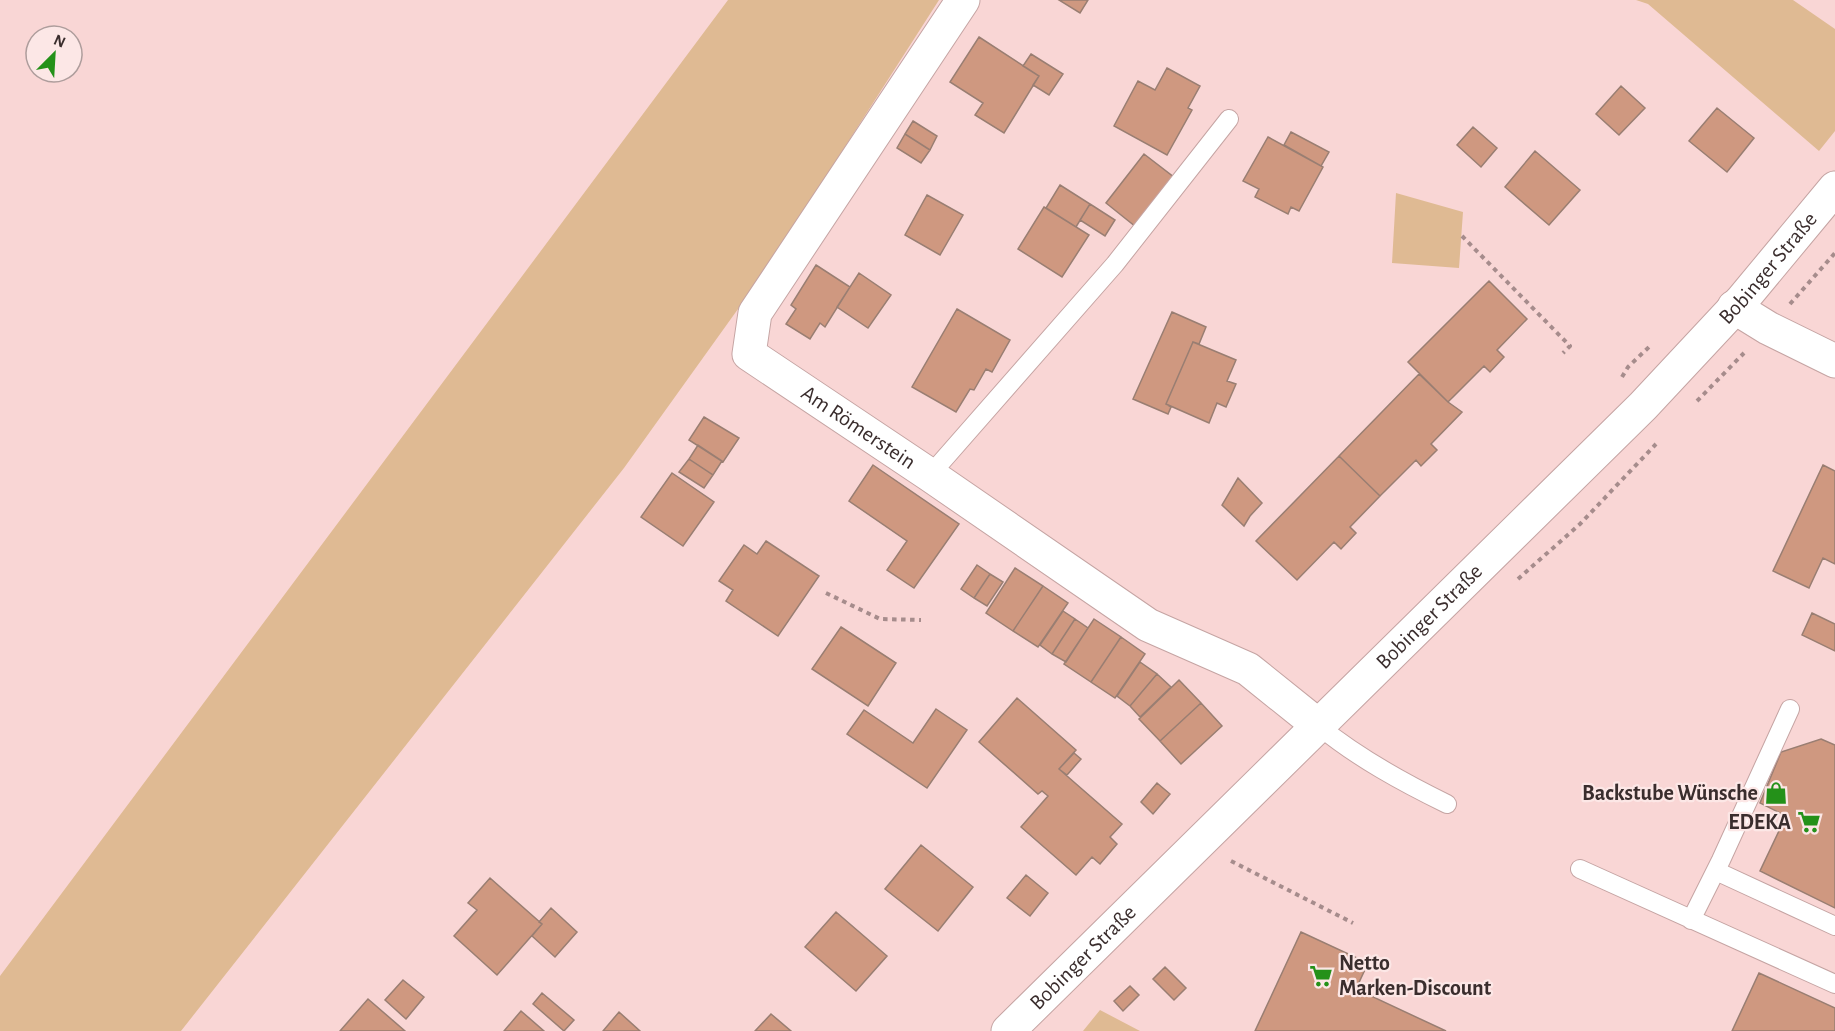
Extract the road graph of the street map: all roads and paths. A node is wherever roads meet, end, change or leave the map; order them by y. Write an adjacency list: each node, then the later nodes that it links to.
1 (963, 0): 10 (street, Am Römerstein)
2 (1229, 119): 10 (lane)
3 (1835, 188): 6 (street, Bobinger Straße)
4 (1462, 236): 8 (path)
5 (1835, 253): 7 (path)
6 (1734, 307): 7 (street); 14 (street, Bobinger Straße)
7 (1768, 328): 9 (street)
8 (1563, 353)
9 (1835, 362)
10 (930, 475): 14 (street, Am Römerstein)
11 (825, 593): 12 (path)
12 (921, 620)
13 (1790, 709): 18 (lane)
14 (1318, 726): 15 (lane); 23 (street, Bobinger Straße)
15 (1447, 804)
16 (1231, 861): 20 (path)
17 (1580, 869): 19 (lane)
18 (1716, 871): 19 (lane); 21 (lane)
19 (1691, 920): 22 (lane)
20 (1353, 923)
21 (1835, 926)
22 (1835, 984)
23 (1008, 1031)

